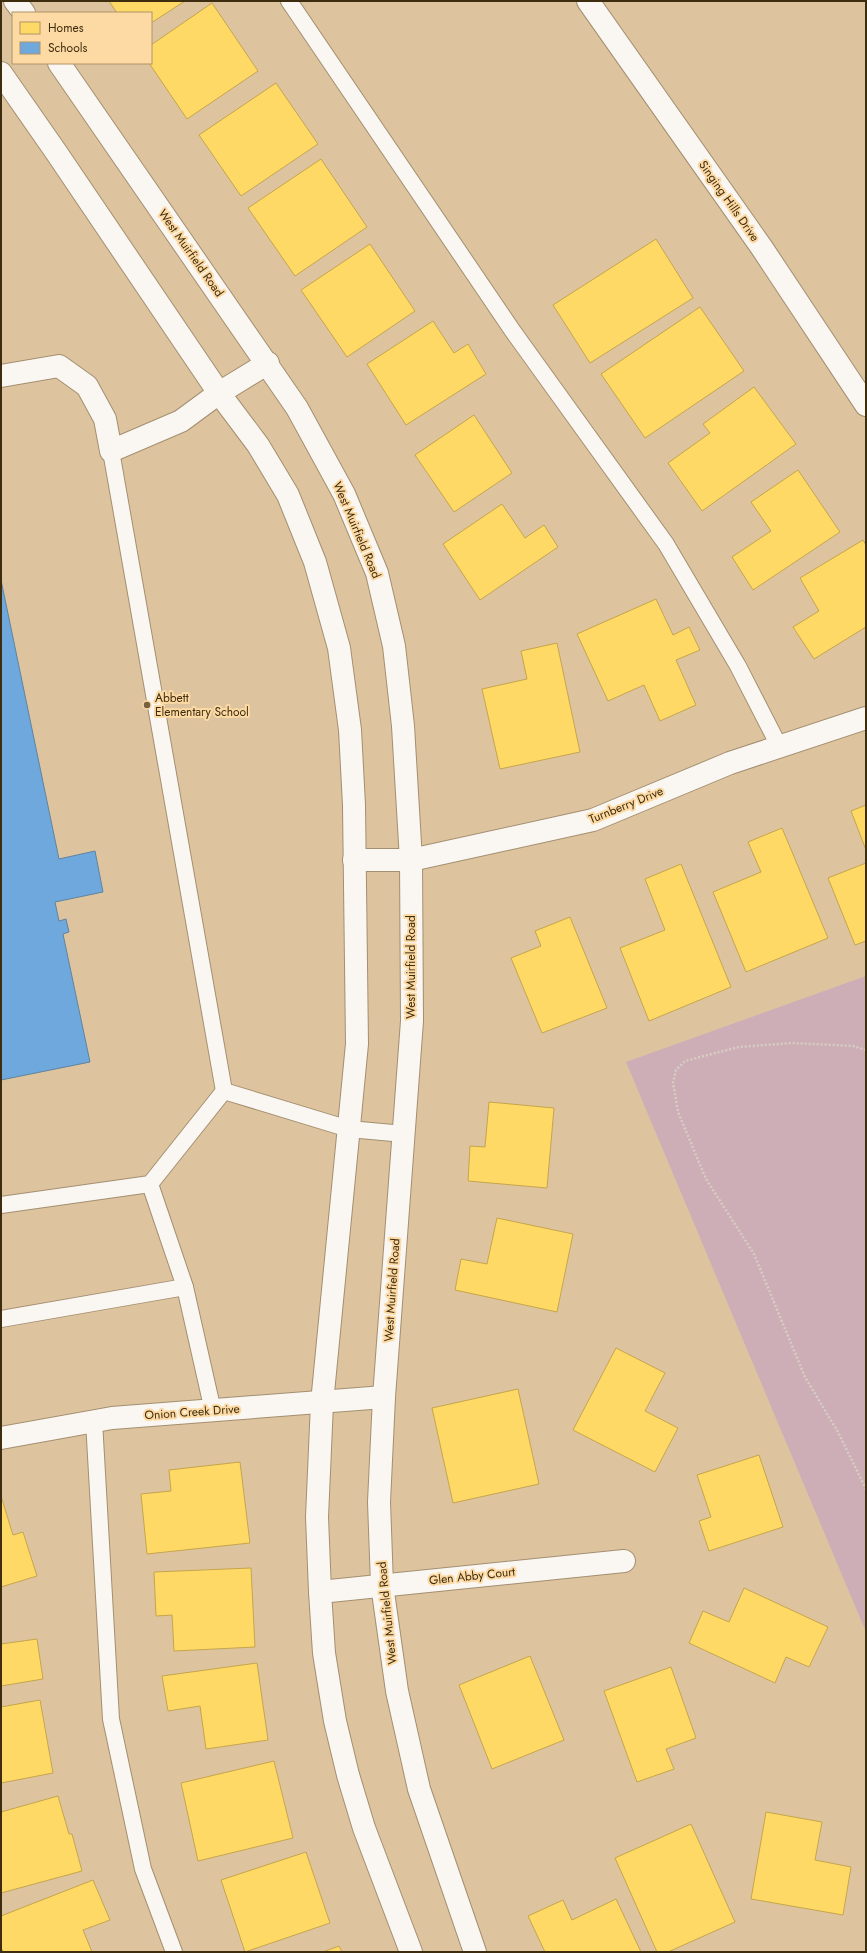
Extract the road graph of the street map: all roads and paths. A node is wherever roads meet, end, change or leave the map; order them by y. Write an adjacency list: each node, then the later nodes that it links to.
1 (15, 1): 4 (street)
2 (289, 1): 13 (lane)
3 (588, 1): 10 (street, Singing Hills Drive)
4 (23, 12)
5 (59, 64): 7 (street, West Muirfield Road)
6 (1, 73): 9 (street)
7 (268, 363): 9 (street); 15 (street, West Muirfield Road)
8 (1, 376): 11 (street)
9 (219, 393): 11 (street); 14 (street)
10 (866, 405)
11 (111, 451): 17 (lane)
12 (866, 718): 13 (street, Turnberry Drive)
13 (779, 746): 15 (street, Turnberry Drive)
14 (354, 860): 15 (street, Turnberry Drive); 18 (street)
15 (411, 860): 19 (street, West Muirfield Road)
16 (866, 1050): 29 (path)
17 (224, 1091): 18 (lane); 20 (lane)
18 (349, 1129): 19 (lane); 25 (street)
19 (404, 1134): 24 (street, West Muirfield Road)
20 (150, 1184): 21 (lane); 22 (lane)
21 (1, 1205)
22 (185, 1287): 23 (lane); 26 (lane)
23 (1, 1319)
24 (384, 1397): 25 (street, Onion Creek Drive); 31 (street, West Muirfield Road)
25 (322, 1403): 26 (street, Onion Creek Drive); 32 (street)
26 (213, 1410): 27 (street, Onion Creek Drive)
27 (94, 1421): 28 (street, Onion Creek Drive); 33 (lane)
28 (1, 1438)
29 (866, 1489)
30 (624, 1561): 31 (street, Glen Abby Court)
31 (382, 1585): 32 (street, Glen Abby Court); 35 (street, West Muirfield Road)
32 (320, 1592): 34 (street)
33 (174, 1952)
34 (411, 1952)
35 (475, 1952)

